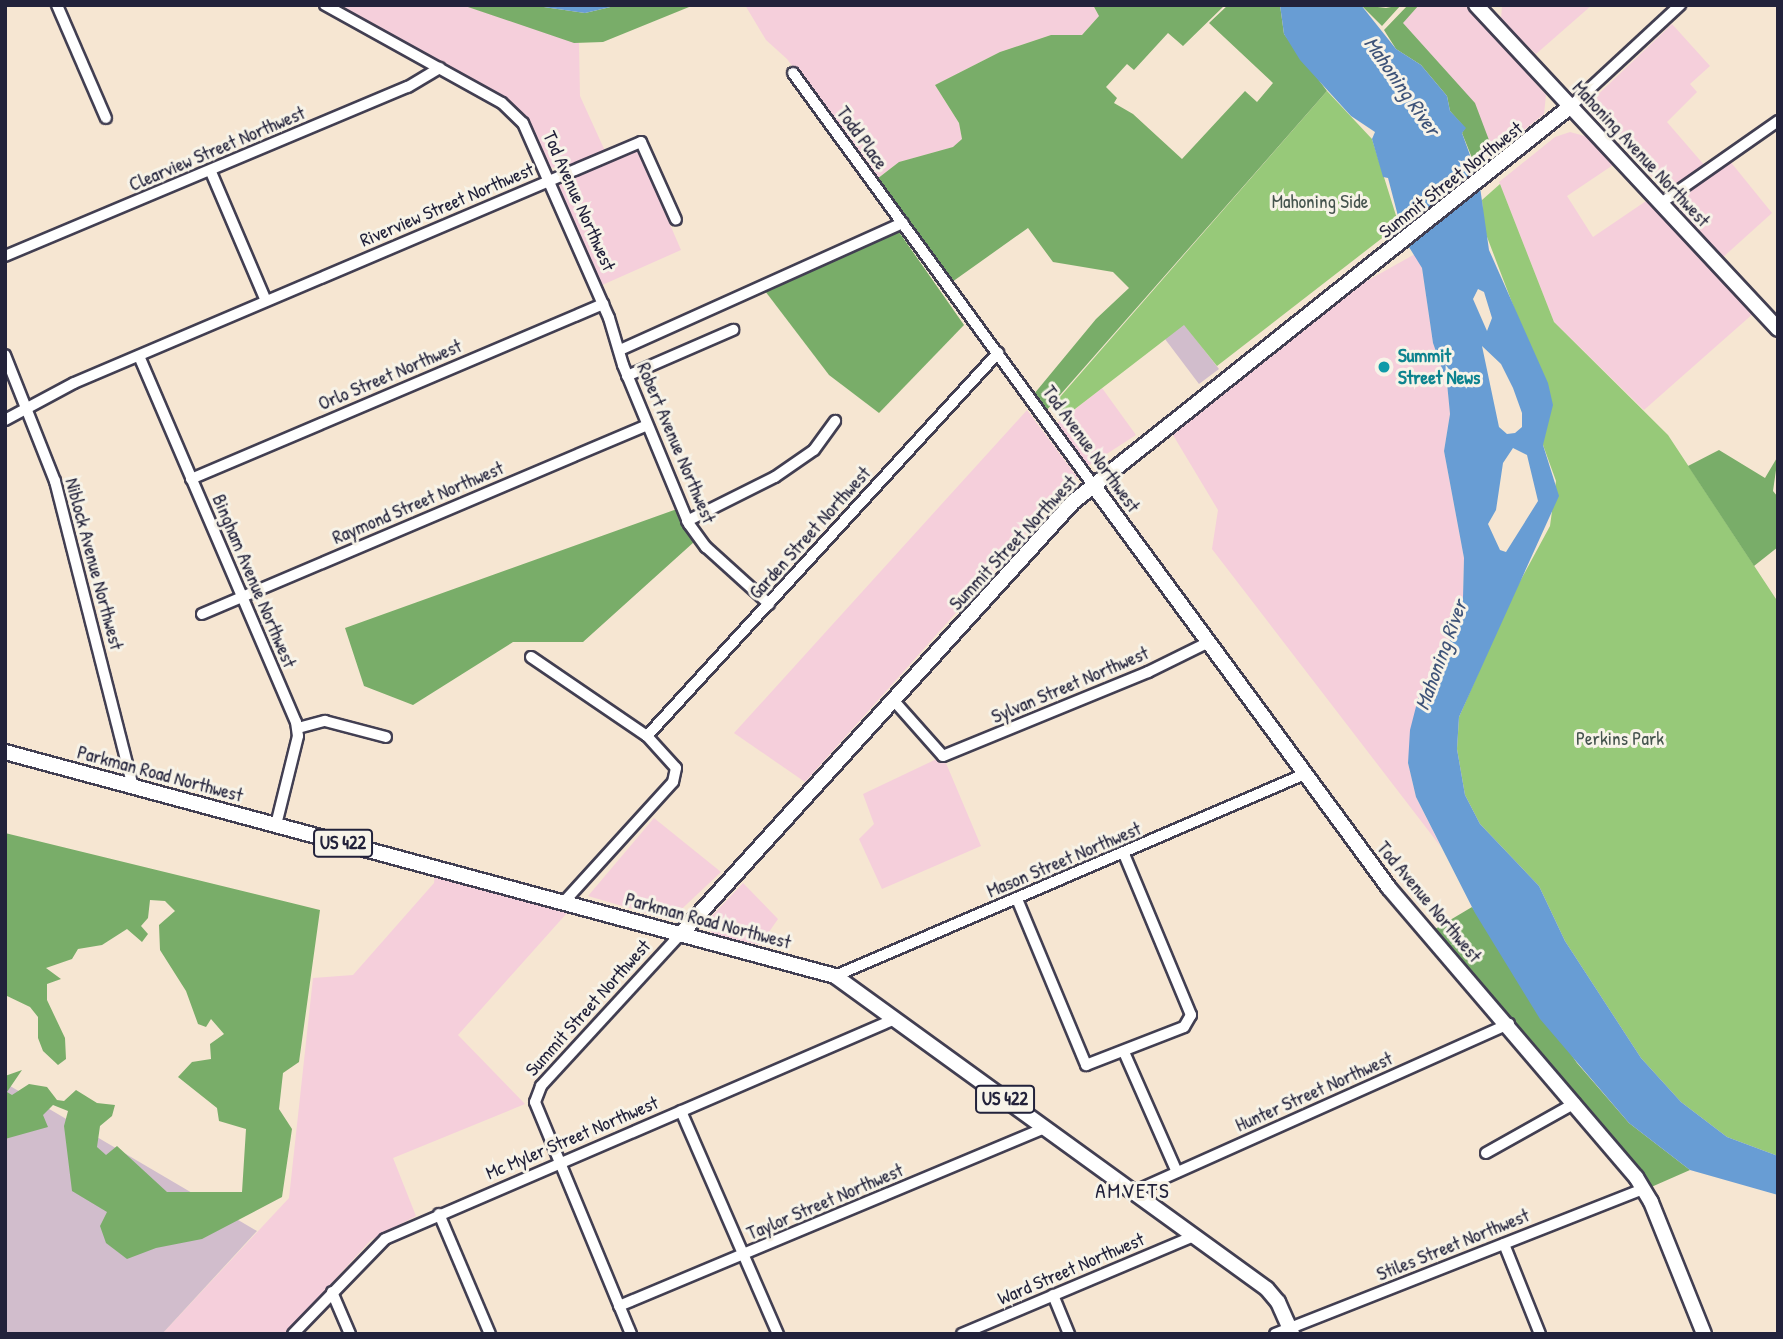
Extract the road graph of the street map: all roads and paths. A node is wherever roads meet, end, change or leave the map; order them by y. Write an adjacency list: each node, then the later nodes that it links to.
1 (57, 5): 8 (street)
2 (325, 5): 5 (street, Tod Avenue Northwest)
3 (1680, 5): 7 (street, Summit Street Northwest)
4 (1485, 8): 7 (main road, Mahoning Avenue Northwest)
5 (440, 68): 10 (street, Clearview Street Northwest); 11 (street, Tod Avenue Northwest)
6 (793, 74): 14 (street, Todd Place)
7 (1571, 106): 12 (main road, Mahoning Avenue Northwest); 30 (main road, Summit Street Northwest)
8 (106, 118)
9 (1778, 121): 12 (street)
10 (211, 172): 15 (street, Clearview Street Northwest); 16 (street)
11 (549, 181): 13 (street, Riverview Street Northwest); 16 (street, Riverview Street Northwest); 17 (street, Tod Avenue Northwest)
12 (1661, 203): 18 (main road, Mahoning Avenue Northwest)
13 (676, 220)
14 (903, 223): 20 (street); 21 (street, Tod Avenue Northwest)
15 (5, 256)
16 (266, 301): 23 (street, Riverview Street Northwest)
17 (603, 304): 20 (street, Tod Avenue Northwest); 29 (street, Orlo Street Northwest)
18 (1778, 329)
19 (733, 330): 24 (street)
20 (620, 350): 24 (street, Robert Avenue Northwest)
21 (998, 352): 30 (street, Tod Avenue Northwest); 33 (street, Garden Street Northwest)
22 (5, 355): 25 (street, Niblock Avenue Northwest)
23 (139, 356): 25 (street); 29 (street, Bingham Avenue Northwest)
24 (627, 376): 28 (street, Robert Avenue Northwest)
25 (29, 410): 26 (street); 43 (street, Niblock Avenue Northwest)
26 (5, 419)
27 (835, 421): 31 (street)
28 (647, 425): 31 (street, Robert Avenue Northwest); 32 (street, Raymond Street Northwest)
29 (191, 480): 32 (street, Bingham Avenue Northwest)
30 (1093, 485): 35 (main road, Tod Avenue Northwest); 37 (main road, Summit Street Northwest)
31 (687, 521): 33 (street, Robert Avenue Northwest)
32 (242, 596): 34 (street, Raymond Street Northwest); 38 (street, Bingham Avenue Northwest)
33 (769, 604): 39 (street, Garden Street Northwest)
34 (202, 614)
35 (1209, 642): 37 (street, Sylvan Street Northwest); 42 (main road, Tod Avenue Northwest)
36 (531, 657): 39 (street)
37 (895, 702): 48 (main road, Summit Street Northwest)
38 (298, 728): 40 (street); 44 (street)
39 (646, 736): 47 (street)
40 (386, 737)
41 (5, 752): 43 (main road, Parkman Road Northwest / US 422)
42 (1305, 774): 45 (street, Mason Street Northwest); 51 (main road, Tod Avenue Northwest)
43 (133, 787): 44 (main road, Parkman Road Northwest / US 422)
44 (276, 825): 47 (main road, Parkman Road Northwest / US 422)
45 (1124, 853): 46 (street, Mason Street Northwest); 52 (street)
46 (1017, 899): 49 (street, Mason Street Northwest); 52 (street)
47 (564, 903): 48 (main road, Parkman Road Northwest / US 422)
48 (681, 934): 49 (main road, Parkman Road Northwest / US 422); 57 (street, Summit Street Northwest)
49 (835, 975): 50 (main road, Parkman Road Northwest / US 422)
50 (895, 1019): 54 (street, Mc Myler Street Northwest); 55 (main road, Parkman Road Northwest / US 422)
51 (1509, 1024): 53 (main road, Tod Avenue Northwest); 58 (street, Hunter Street Northwest)
52 (1124, 1052): 58 (street)
53 (1575, 1103): 56 (street); 59 (main road, Tod Avenue Northwest)
54 (681, 1111): 57 (street, Mc Myler Street Northwest); 64 (street)
55 (1044, 1128): 60 (main road, Parkman Road Northwest / US 422); 64 (street, Taylor Street Northwest)
56 (1486, 1153)
57 (557, 1163): 61 (street, Mc Myler Street Northwest); 67 (street)
58 (1177, 1172): 60 (street, Hunter Street Northwest)
59 (1643, 1189): 63 (street, Stiles Street Northwest); 77 (main road, Tod Avenue Northwest)
60 (1133, 1192): 62 (main road, Parkman Road Northwest / US 422)
61 (439, 1214): 65 (street, Mc Myler Street Northwest); 71 (street)
62 (1194, 1236): 66 (street, Ward Street Northwest); 68 (main road, Parkman Road Northwest / US 422)
63 (1504, 1244): 68 (street, Stiles Street Northwest); 76 (street)
64 (744, 1256): 67 (street, Taylor Street Northwest); 73 (street)
65 (332, 1292): 69 (street, Mc Myler Street Northwest); 70 (street)
66 (1053, 1296): 74 (street, Ward Street Northwest); 75 (street)
67 (619, 1306): 72 (street)
68 (1285, 1332)
69 (293, 1334)
70 (350, 1334)
71 (490, 1334)
72 (631, 1334)
73 (778, 1334)
74 (962, 1334)
75 (1069, 1334)
76 (1540, 1334)
77 (1704, 1334)

